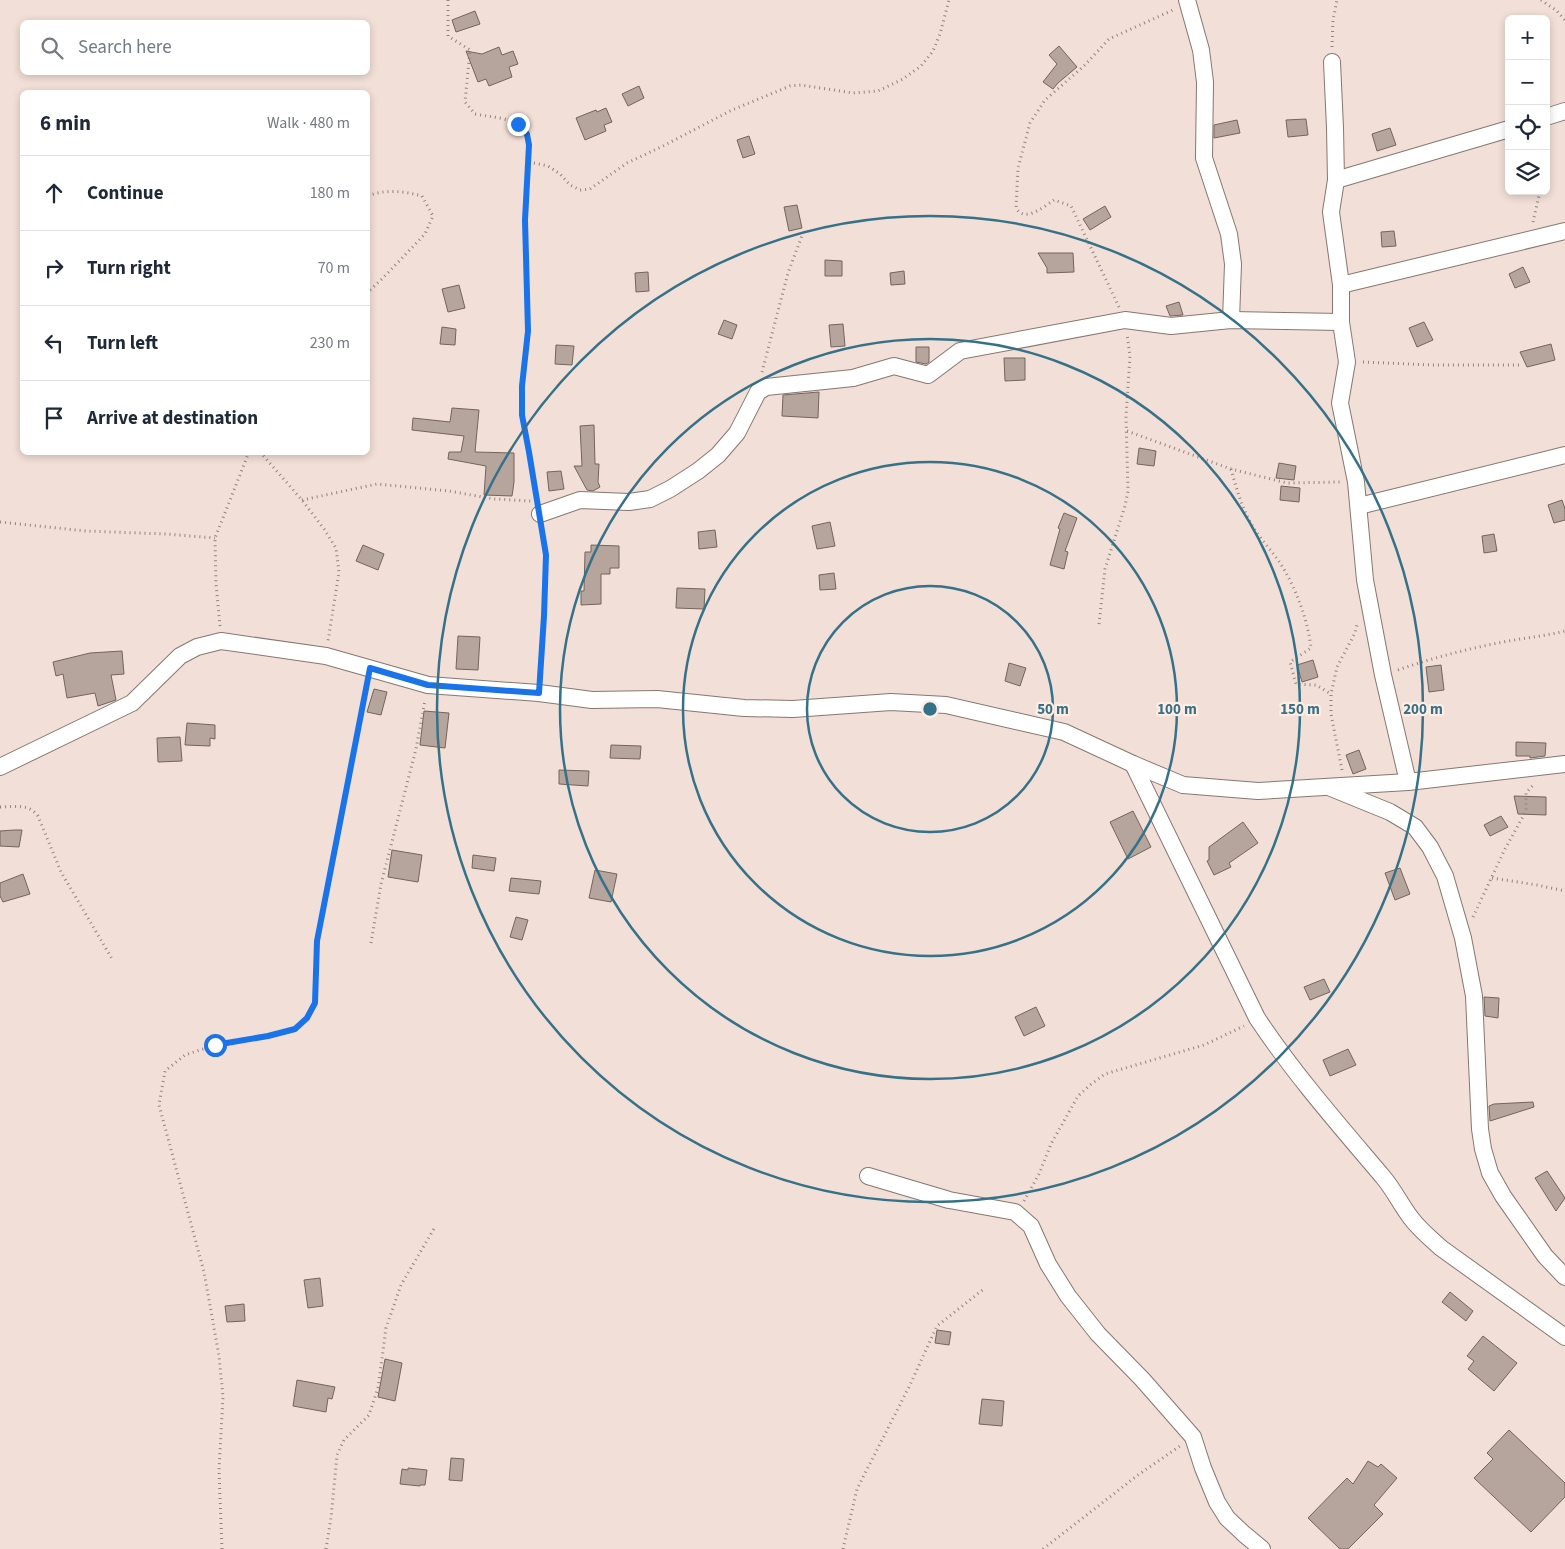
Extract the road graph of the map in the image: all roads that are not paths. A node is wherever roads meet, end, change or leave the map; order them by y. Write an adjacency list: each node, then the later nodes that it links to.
1 (1186, 1): 9 (street)
2 (1332, 62): 6 (street)
3 (1565, 110): 4 (street)
4 (1550, 116)
5 (1505, 130): 6 (street)
6 (1336, 180): 8 (street)
7 (1565, 230): 8 (street)
8 (1341, 285): 10 (street)
9 (1232, 320): 10 (street); 13 (street)
10 (1342, 322): 12 (street)
11 (1565, 455): 12 (street)
12 (1359, 506): 17 (street)
13 (539, 508)
14 (1133, 764): 16 (street); 18 (street); 21 (street)
15 (1557, 766): 17 (street)
16 (0, 767)
17 (1408, 782): 18 (street)
18 (1334, 786): 20 (street)
19 (868, 1176): 22 (street)
20 (1565, 1277)
21 (1565, 1337)
22 (1262, 1549)

